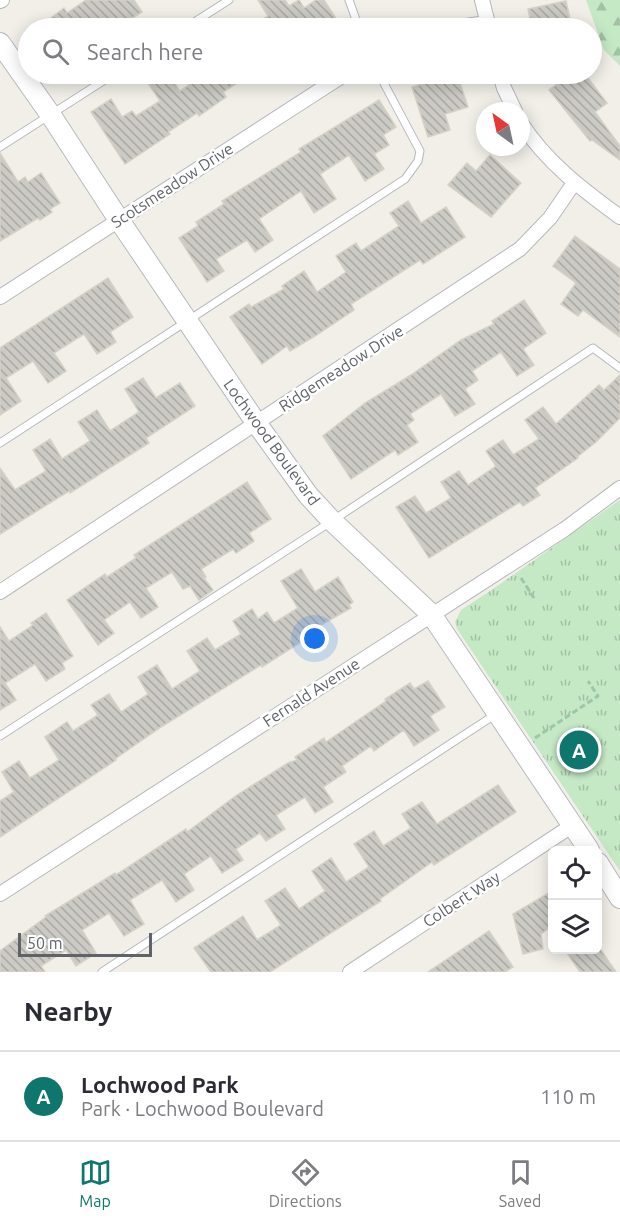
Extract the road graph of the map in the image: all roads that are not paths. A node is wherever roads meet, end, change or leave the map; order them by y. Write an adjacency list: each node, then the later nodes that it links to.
1 (230, 0): 4 (lane)
2 (348, 0): 5 (lane)
3 (482, 0): 6 (street)
4 (201, 18)
5 (355, 18)
6 (486, 18)
7 (0, 43): 8 (street, Lochwood Boulevard)
8 (18, 69)
9 (29, 84): 15 (street, Lochwood Boulevard)
10 (98, 84): 15 (lane)
11 (330, 84): 20 (street, Scotsmeadow Drive)
12 (384, 84): 22 (lane)
13 (503, 84): 14 (street)
14 (511, 102)
15 (50, 114): 17 (lane); 20 (street, Lochwood Boulevard)
16 (530, 137): 18 (street)
17 (0, 147)
18 (574, 183): 19 (street); 24 (street, Ridgemeadow Drive)
19 (620, 216)
20 (119, 220): 21 (street, Scotsmeadow Drive); 22 (street, Lochwood Boulevard)
21 (0, 297)
22 (186, 321): 24 (street, Lochwood Boulevard); 25 (lane)
23 (620, 368): 27 (lane)
24 (257, 424): 27 (street, Lochwood Boulevard); 28 (street, Ridgemeadow Drive)
25 (0, 443)
26 (620, 488): 29 (street, Fernald Avenue)
27 (332, 521): 29 (street, Lochwood Boulevard); 31 (lane)
28 (0, 592)
29 (431, 614): 30 (street, Lochwood Boulevard); 35 (street, Fernald Avenue)
30 (498, 713): 32 (street, Lochwood Boulevard); 38 (lane)
31 (0, 736)
32 (573, 825): 33 (street, Lochwood Boulevard); 37 (street, Colbert Way)
33 (586, 846)
34 (602, 871): 36 (street)
35 (0, 894)
36 (620, 898)
37 (354, 971)
38 (102, 972)

